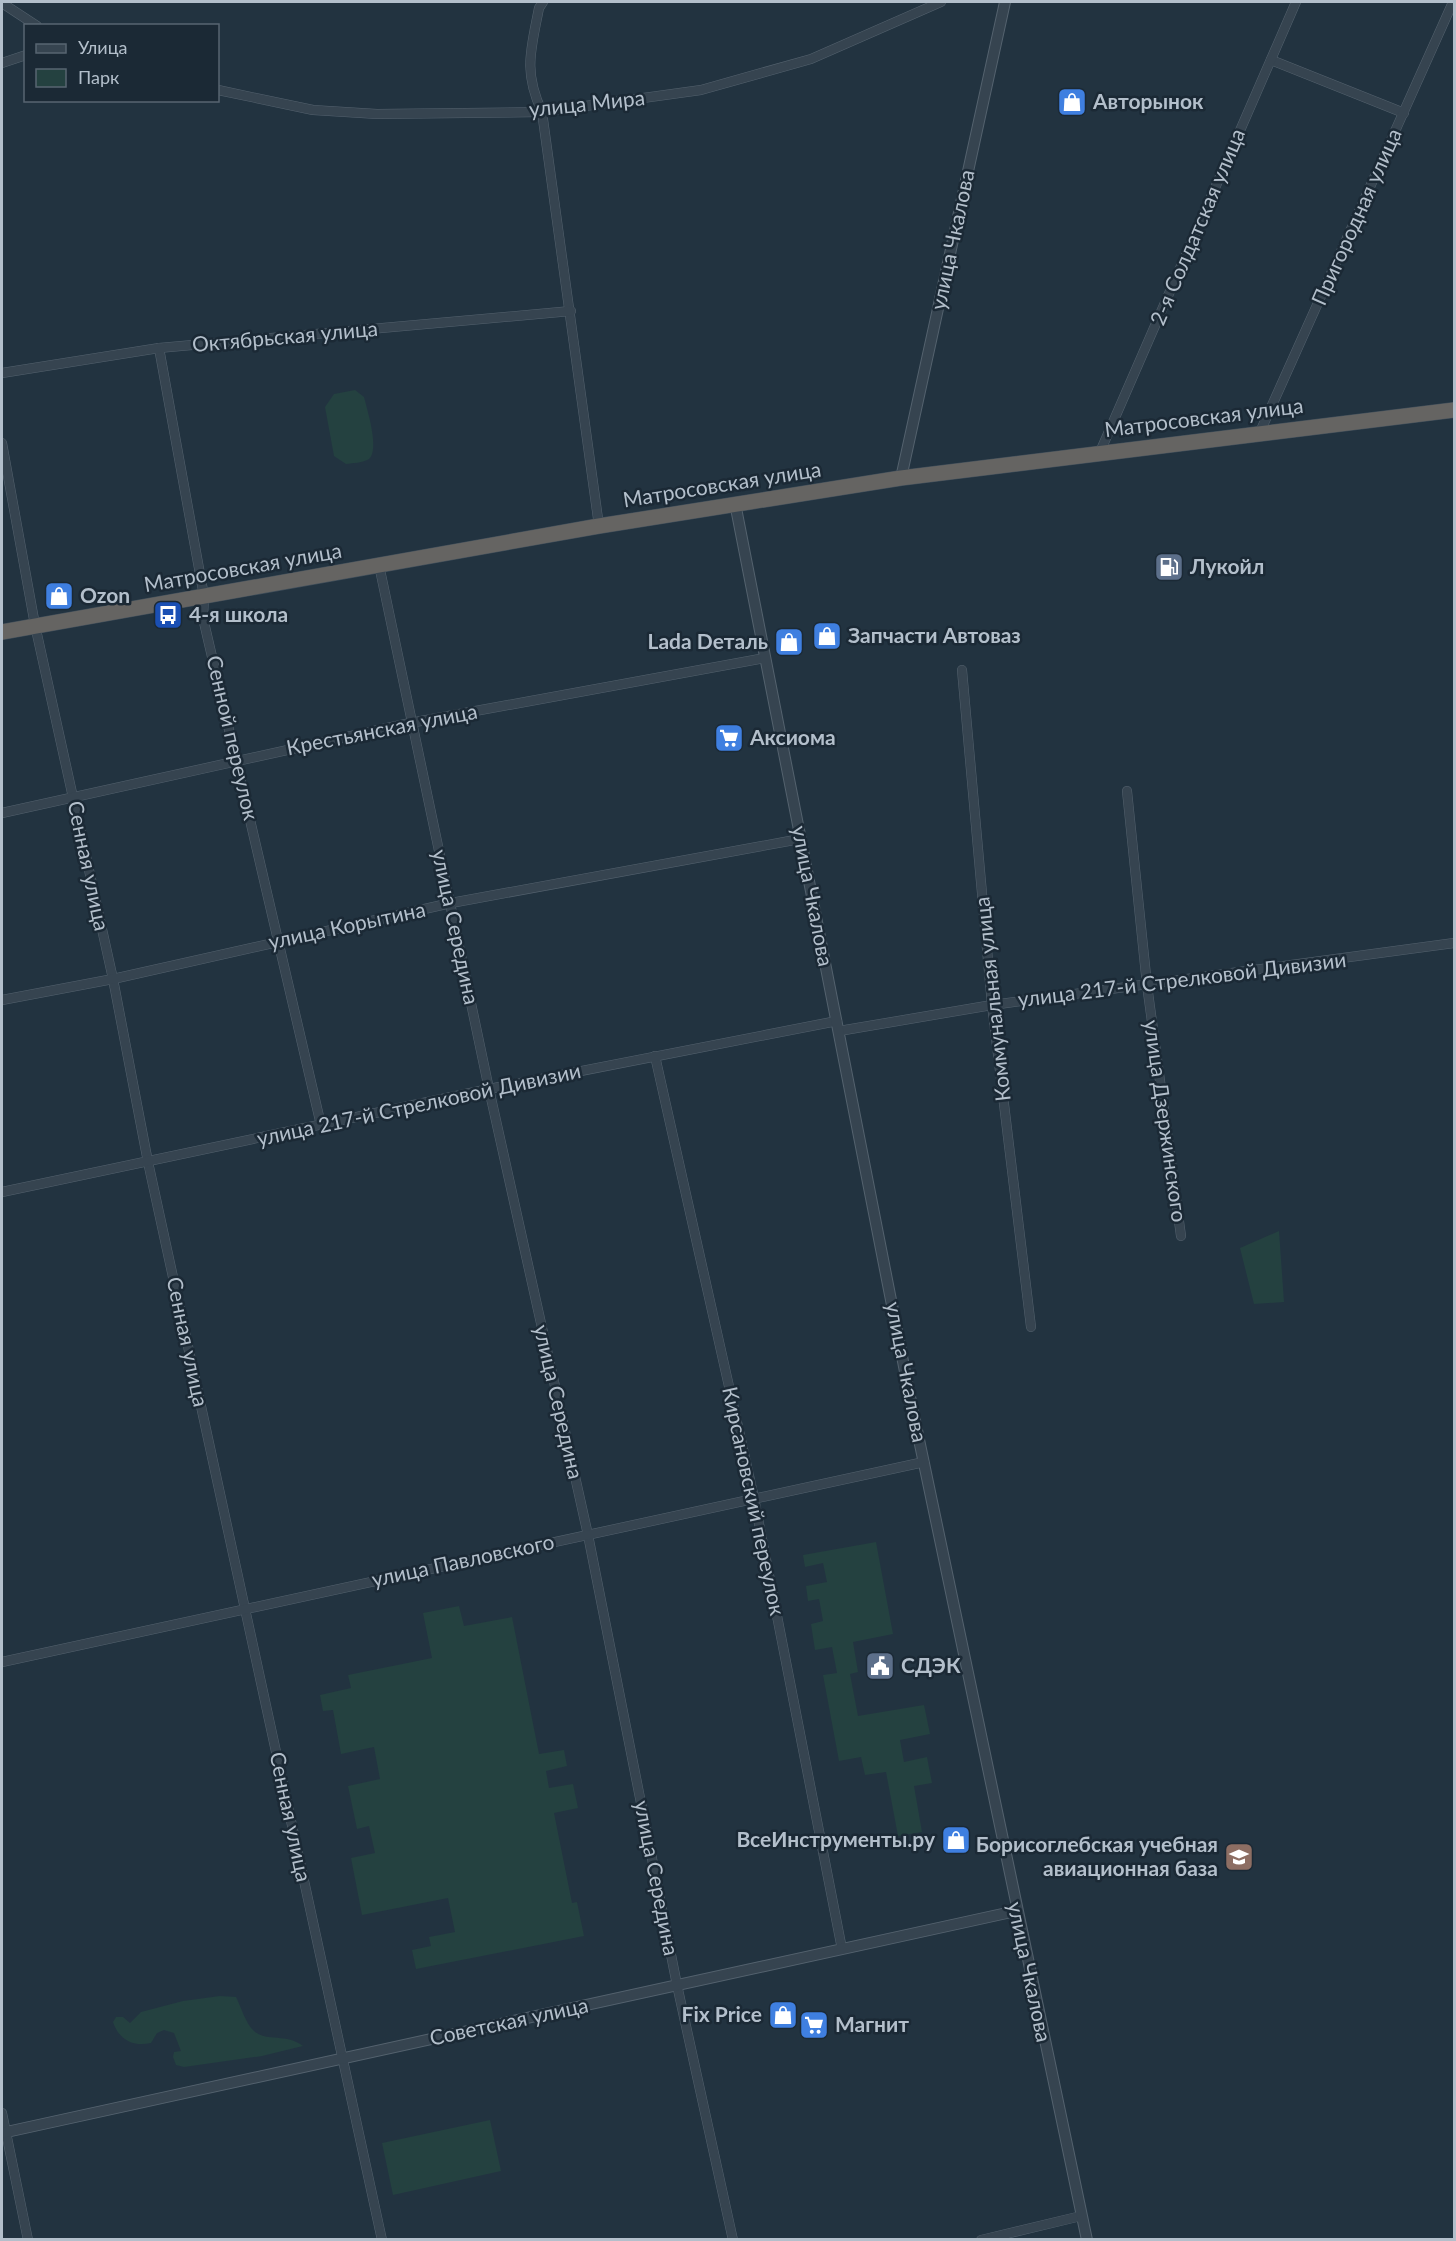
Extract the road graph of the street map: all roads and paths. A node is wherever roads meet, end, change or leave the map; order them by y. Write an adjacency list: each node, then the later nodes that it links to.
1 (543, 2): 12 (street)
2 (941, 2): 12 (street, улица Мира)
3 (1005, 2): 21 (street, улица Чкалова)
4 (1296, 2): 9 (street, 2-я Солдатская улица)
5 (1453, 2): 13 (street, Пригородная улица)
6 (2, 3): 7 (street)
7 (34, 24)
8 (24, 57): 10 (street)
9 (1271, 60): 13 (street); 20 (street, 2-я Солдатская улица)
10 (2, 63)
11 (219, 90): 12 (street, улица Мира)
12 (542, 112): 14 (street)
13 (1404, 112): 18 (street, Пригородная улица)
14 (571, 311): 15 (street, Октябрьская улица); 23 (street)
15 (159, 348): 16 (street, Октябрьская улица); 25 (street, Сенной переулок)
16 (2, 373)
17 (1455, 410): 18 (highway, Матросовская улица)
18 (1260, 432): 20 (highway, Матросовская улица)
19 (2, 443): 26 (street, Сенная улица)
20 (1100, 452): 21 (highway, Матросовская улица)
21 (901, 478): 22 (highway, Матросовская улица)
22 (735, 503): 23 (highway, Матросовская улица); 28 (street, улица Чкалова)
23 (600, 526): 24 (highway, Матросовская улица)
24 (379, 565): 25 (highway, Матросовская улица); 30 (street, улица Середина)
25 (204, 596): 26 (highway, Матросовская улица); 31 (street, Сенной переулок)
26 (35, 625): 27 (highway, Матросовская улица); 33 (street, Сенная улица)
27 (2, 632)
28 (765, 658): 30 (street, Крестьянская улица); 35 (street, улица Чкалова)
29 (962, 670): 42 (street, Коммунальная улица)
30 (410, 723): 31 (street, Крестьянская улица); 36 (street, улица Середина)
31 (238, 760): 33 (street, Крестьянская улица); 37 (street, Сенной переулок)
32 (1127, 791): 40 (street, улица Дзержинского)
33 (74, 798): 34 (street, Крестьянская улица); 39 (street, Сенная улица)
34 (2, 813)
35 (800, 839): 36 (street, улица Корытина); 43 (street, улица Чкалова)
36 (450, 903): 37 (street, улица Корытина); 45 (street, улица Середина)
37 (279, 941): 39 (street, улица Корытина); 46 (street, Сенной переулок)
38 (1455, 944): 40 (street, улица 217-й Стрелковой Дивизии)
39 (113, 979): 41 (street, улица Корытина); 47 (street, Сенная улица)
40 (1147, 985): 42 (street, улица 217-й Стрелковой Дивизии); 49 (street, улица Дзержинского)
41 (2, 1000)
42 (992, 1005): 43 (street, улица 217-й Стрелковой Дивизии); 50 (street, Коммунальная улица)
43 (838, 1026): 44 (street, улица 217-й Стрелковой Дивизии); 51 (street, улица Чкалова)
44 (656, 1056): 45 (street, улица 217-й Стрелковой Дивизии); 52 (street, Кирсановский переулок)
45 (489, 1089): 46 (street, улица 217-й Стрелковой Дивизии); 53 (street, улица Середина)
46 (321, 1125): 47 (street, улица 217-й Стрелковой Дивизии)
47 (148, 1162): 48 (street, улица 217-й Стрелковой Дивизии); 54 (street, Сенная улица)
48 (2, 1192)
49 (1181, 1236)
50 (1031, 1327)
51 (924, 1462): 52 (street, улица Павловского); 56 (street, улица Чкалова)
52 (754, 1498): 53 (street, улица Павловского); 57 (street, Кирсановский переулок)
53 (588, 1535): 54 (street, улица Павловского); 58 (street, улица Середина)
54 (243, 1608): 55 (street, улица Павловского); 59 (street, Сенная улица)
55 (2, 1662)
56 (1016, 1911): 57 (street, Советская улица); 62 (street, улица Чкалова)
57 (842, 1949): 58 (street, Советская улица)
58 (677, 1985): 59 (street, Советская улица); 65 (street, улица Середина)
59 (343, 2058): 61 (street, Советская улица); 64 (street, Сенная улица)
60 (2, 2113): 61 (street)
61 (4, 2133): 63 (street)
62 (1081, 2216): 66 (street); 67 (street, улица Чкалова)
63 (28, 2240)
64 (382, 2240)
65 (733, 2240)
66 (981, 2240)
67 (1087, 2240)

